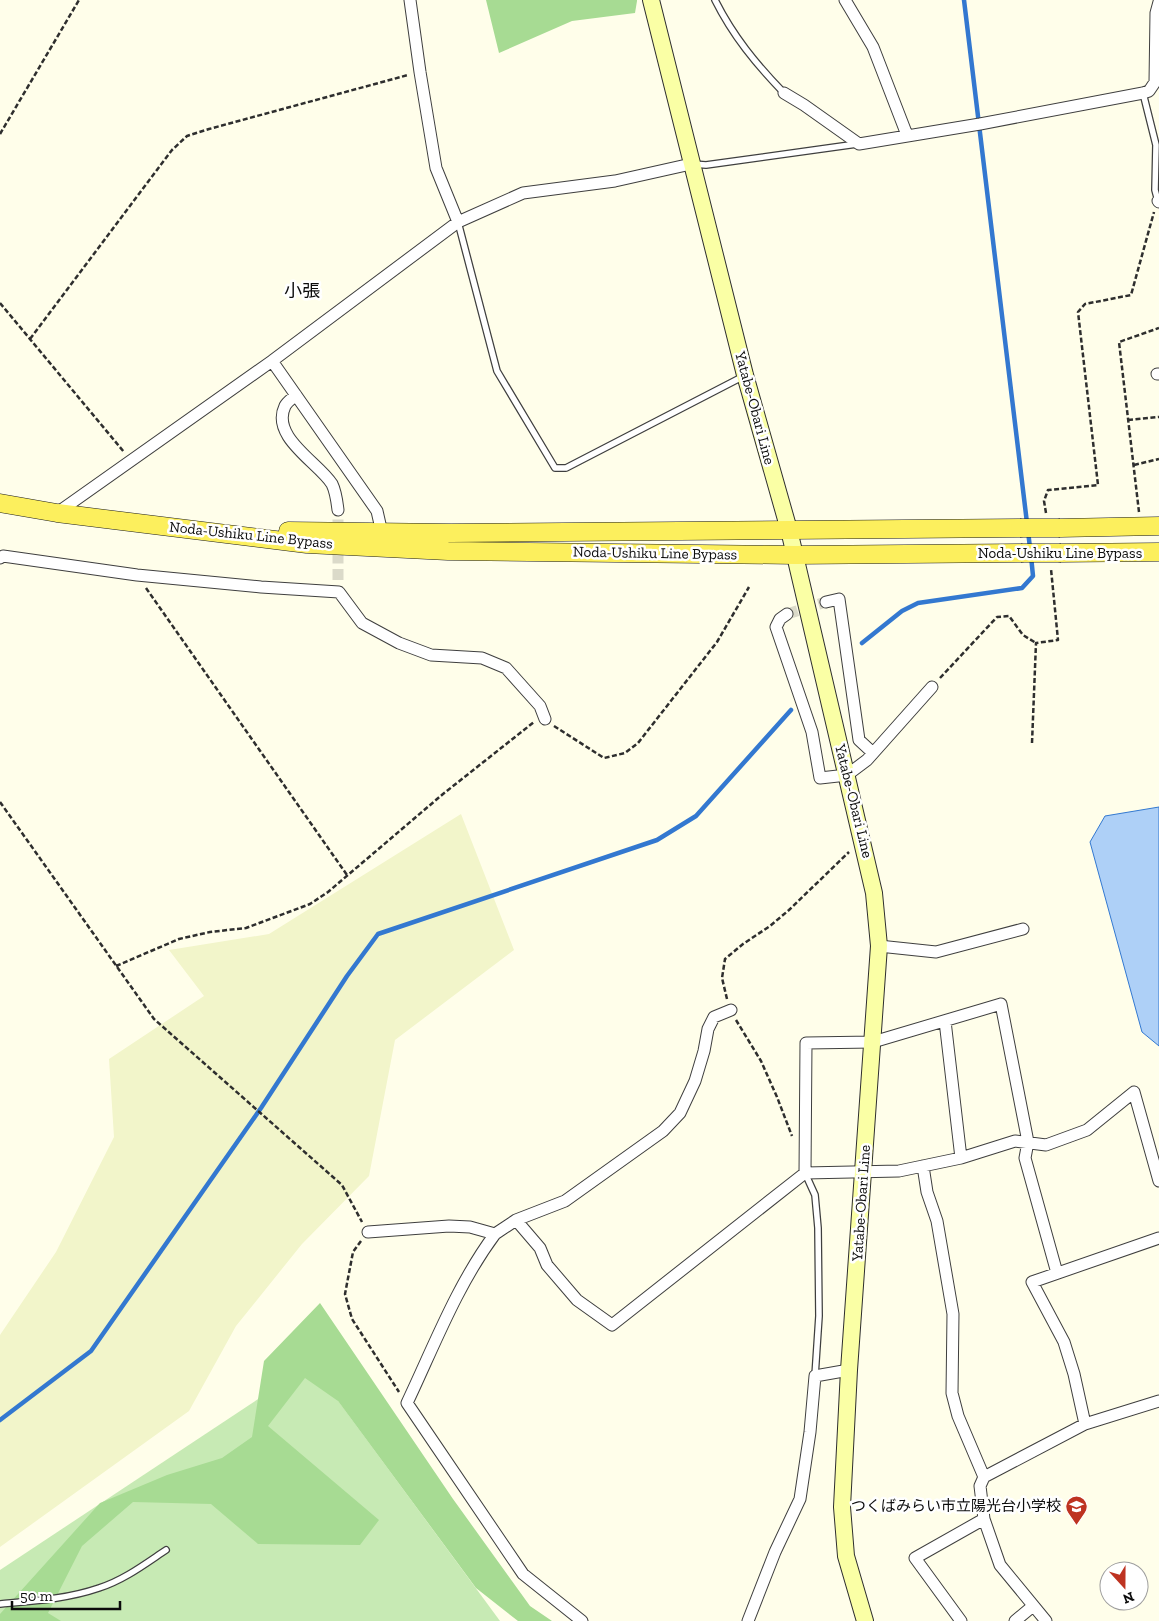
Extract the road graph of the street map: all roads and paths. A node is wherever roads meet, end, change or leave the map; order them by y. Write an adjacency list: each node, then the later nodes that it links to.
1 (79, 0): 10 (path)
2 (410, 0): 7 (street)
3 (652, 0): 13 (main road, Yatabe-Obari Line)
4 (715, 0): 8 (lane)
5 (845, 0): 11 (street)
6 (1159, 2): 9 (street)
7 (420, 72): 15 (street); 18 (path)
8 (784, 93): 12 (street)
9 (1143, 93): 11 (street); 14 (lane)
10 (0, 134)
11 (907, 135): 12 (street)
12 (859, 144): 13 (lane)
13 (691, 164): 15 (street); 20 (main road, Yatabe-Obari Line)
14 (1158, 202): 32 (path)
15 (458, 222): 19 (street); 20 (lane)
16 (0, 304): 18 (path)
17 (1159, 328): 23 (path)
18 (30, 339): 25 (path)
19 (272, 361): 21 (street); 25 (street)
20 (745, 375): 34 (main road, Yatabe-Obari Line)
21 (296, 395): 28 (street); 35 (street)
22 (1159, 417): 23 (path)
23 (1128, 420): 26 (path)
24 (1159, 458): 26 (path)
25 (132, 461): 30 (street)
26 (1134, 464): 29 (path)
27 (0, 504): 30 (main road, Noda-Ushiku Line Bypass)
28 (338, 510)
29 (1139, 512)
30 (57, 513): 31 (main road, Noda-Ushiku Line Bypass)
31 (152, 524): 35 (main road, Noda-Ushiku Line Bypass); 37 (main road, Noda-Ushiku Line Bypass)
32 (1053, 524): 33 (main road, Noda-Ushiku Line Bypass); 34 (main road, Noda-Ushiku Line Bypass, bridge)
33 (1159, 526)
34 (789, 530): 35 (main road, Noda-Ushiku Line Bypass); 37 (main road, Yatabe-Obari Line)
35 (382, 533)
36 (1159, 552): 38 (main road, Noda-Ushiku Line Bypass)
37 (795, 555): 38 (main road, Noda-Ushiku Line Bypass, bridge); 51 (main road, Yatabe-Obari Line)
38 (1056, 557): 46 (path)
39 (0, 558): 40 (street)
40 (137, 575): 43 (street); 54 (path)
41 (338, 580): 43 (street)
42 (749, 587): 48 (path)
43 (339, 592): 48 (street)
44 (826, 602): 50 (street)
45 (787, 614): 51 (street)
46 (1036, 643): 47 (path); 49 (path)
47 (932, 687): 50 (street)
48 (544, 719): 54 (path)
49 (1032, 743)
50 (873, 753): 51 (street)
51 (847, 775): 53 (main road, Yatabe-Obari Line)
52 (0, 802): 57 (path)
53 (862, 837): 56 (main road, Yatabe-Obari Line); 58 (path)
54 (348, 875): 57 (path)
55 (1022, 929): 56 (street)
56 (879, 946): 60 (main road, Yatabe-Obari Line)
57 (116, 966): 69 (path)
58 (731, 1010): 61 (path); 68 (street)
59 (945, 1022): 60 (street); 62 (street); 63 (street)
60 (873, 1042): 65 (main road, Yatabe-Obari Line); 66 (street)
61 (793, 1139)
62 (1028, 1142): 63 (street); 67 (street); 72 (street)
63 (961, 1158): 64 (street)
64 (923, 1166): 65 (street); 78 (street)
65 (863, 1172): 66 (street); 73 (main road, Yatabe-Obari Line)
66 (805, 1173): 68 (street); 74 (lane)
67 (1159, 1181)
68 (516, 1220): 70 (street)
69 (368, 1232): 70 (street); 76 (path)
70 (496, 1234): 76 (street)
71 (1159, 1238): 72 (street)
72 (1056, 1273): 77 (street)
73 (849, 1370): 74 (street); 85 (main road, Yatabe-Obari Line)
74 (815, 1376): 84 (street)
75 (1159, 1401): 77 (street)
76 (407, 1404): 83 (street)
77 (1085, 1424): 78 (street)
78 (984, 1477): 79 (street)
79 (984, 1518): 82 (street); 86 (street)
80 (166, 1550): 81 (lane)
81 (0, 1604)
82 (1033, 1606): 87 (street); 88 (street)
83 (582, 1621)
84 (748, 1621)
85 (865, 1621)
86 (961, 1621)
87 (1015, 1621)
88 (1046, 1621)

